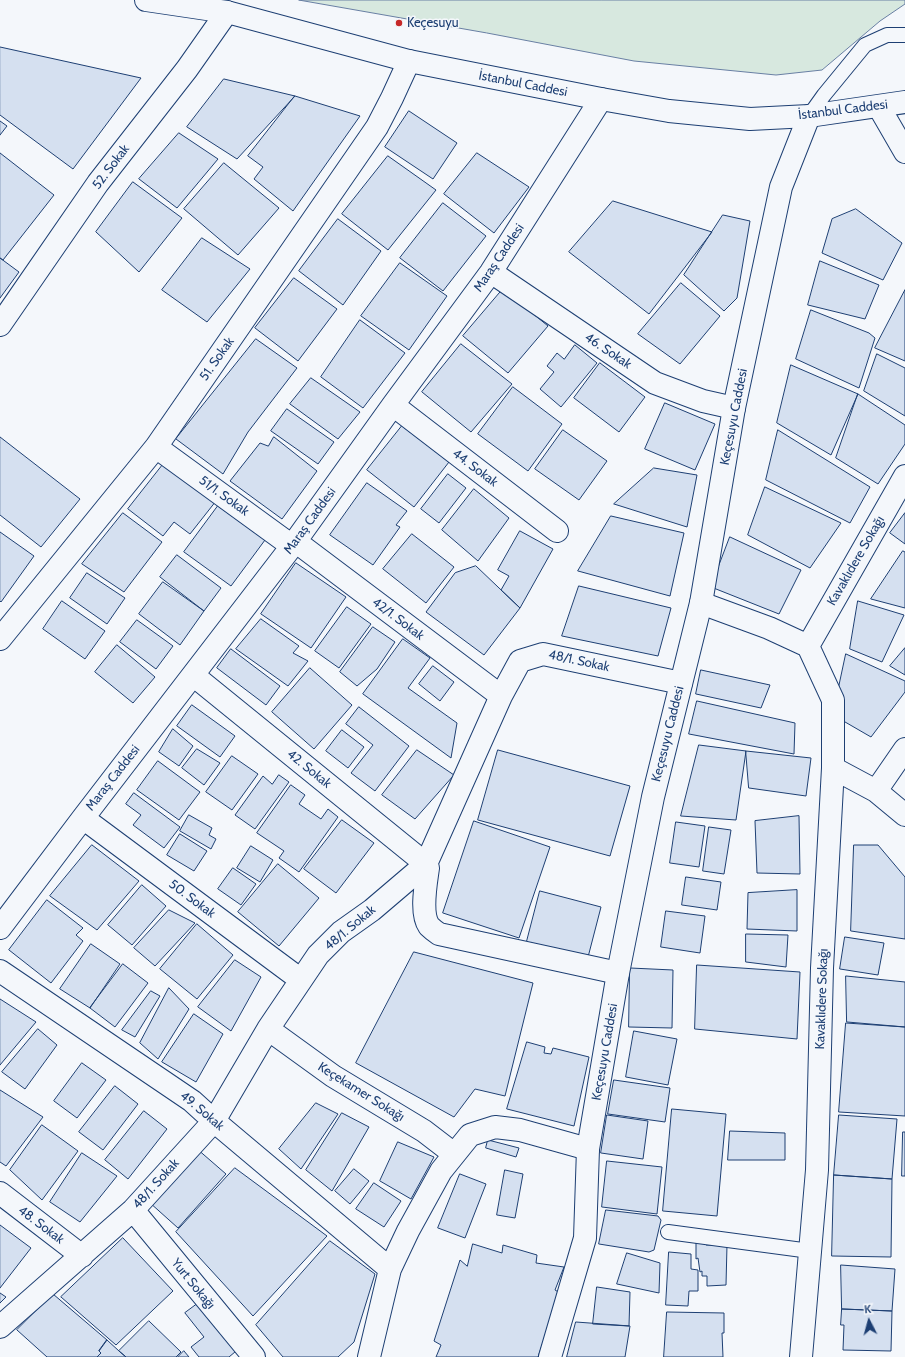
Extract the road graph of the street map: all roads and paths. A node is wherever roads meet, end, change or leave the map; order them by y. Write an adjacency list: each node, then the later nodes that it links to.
1 (146, 0): 2 (street, İstanbul Caddesi)
2 (227, 12): 4 (street, İstanbul Caddesi); 11 (street, 52. Sokak)
3 (905, 35): 8 (lane)
4 (409, 61): 5 (street, İstanbul Caddesi); 14 (street, 51. Sokak)
5 (601, 99): 8 (street, İstanbul Caddesi); 10 (street, Maraş Caddesi)
6 (905, 102): 7 (street, İstanbul Caddesi)
7 (879, 107): 8 (street, İstanbul Caddesi); 9 (street)
8 (809, 116): 13 (street, Keçesuyu Caddesi)
9 (905, 152)
10 (491, 272): 12 (street, Maraş Caddesi); 13 (street, 46. Sokak)
11 (0, 324)
12 (393, 405): 16 (street, 44. Sokak); 17 (street, Maraş Caddesi)
13 (734, 408): 18 (street, Keçesuyu Caddesi)
14 (156, 447): 17 (street, 51/1. Sokak); 19 (street, 51. Sokak)
15 (905, 476): 20 (street, Kavaklıdere Sokağı)
16 (558, 531)
17 (294, 544): 21 (street, Maraş Caddesi); 23 (street, 42/1. Sokak)
18 (701, 603): 20 (street); 22 (street, Keçesuyu Caddesi)
19 (0, 639)
20 (808, 646): 25 (street, Kavaklıdere Sokağı)
21 (193, 675): 28 (street, Maraş Caddesi); 29 (street, 42. Sokak)
22 (681, 683): 23 (street, 48/1. Sokak); 32 (street, Keçesuyu Caddesi)
23 (501, 696): 29 (street, 48/1. Sokak)
24 (905, 749): 26 (street)
25 (833, 768): 26 (street); 41 (street, Kavaklıdere Sokağı)
26 (876, 791): 27 (street)
27 (905, 815)
28 (83, 818): 30 (street, Maraş Caddesi); 33 (street, 50. Sokak)
29 (426, 864): 32 (street); 33 (street, 48/1. Sokak)
30 (0, 928)
31 (0, 972): 35 (street, 49. Sokak)
32 (618, 973): 36 (street, Keçesuyu Caddesi)
33 (301, 980): 34 (street, 48/1. Sokak)
34 (268, 1030): 35 (street, 48/1. Sokak); 37 (street, Keçekamer Sokağı)
35 (214, 1121): 39 (street, 48/1. Sokak); 43 (street, 49. Sokak)
36 (588, 1148): 37 (street); 47 (street, Keçesuyu Caddesi)
37 (454, 1154): 43 (street)
38 (0, 1193): 42 (street, 48. Sokak)
39 (133, 1210): 42 (street, 48/1. Sokak); 45 (street, Yurt Sokağı)
40 (668, 1232): 41 (lane)
41 (810, 1251): 48 (street, Kavaklıdere Sokağı)
42 (82, 1256): 44 (street, 48/1. Sokak)
43 (390, 1269): 46 (street)
44 (0, 1327)
45 (254, 1357)
46 (369, 1357)
47 (550, 1357)
48 (801, 1357)

